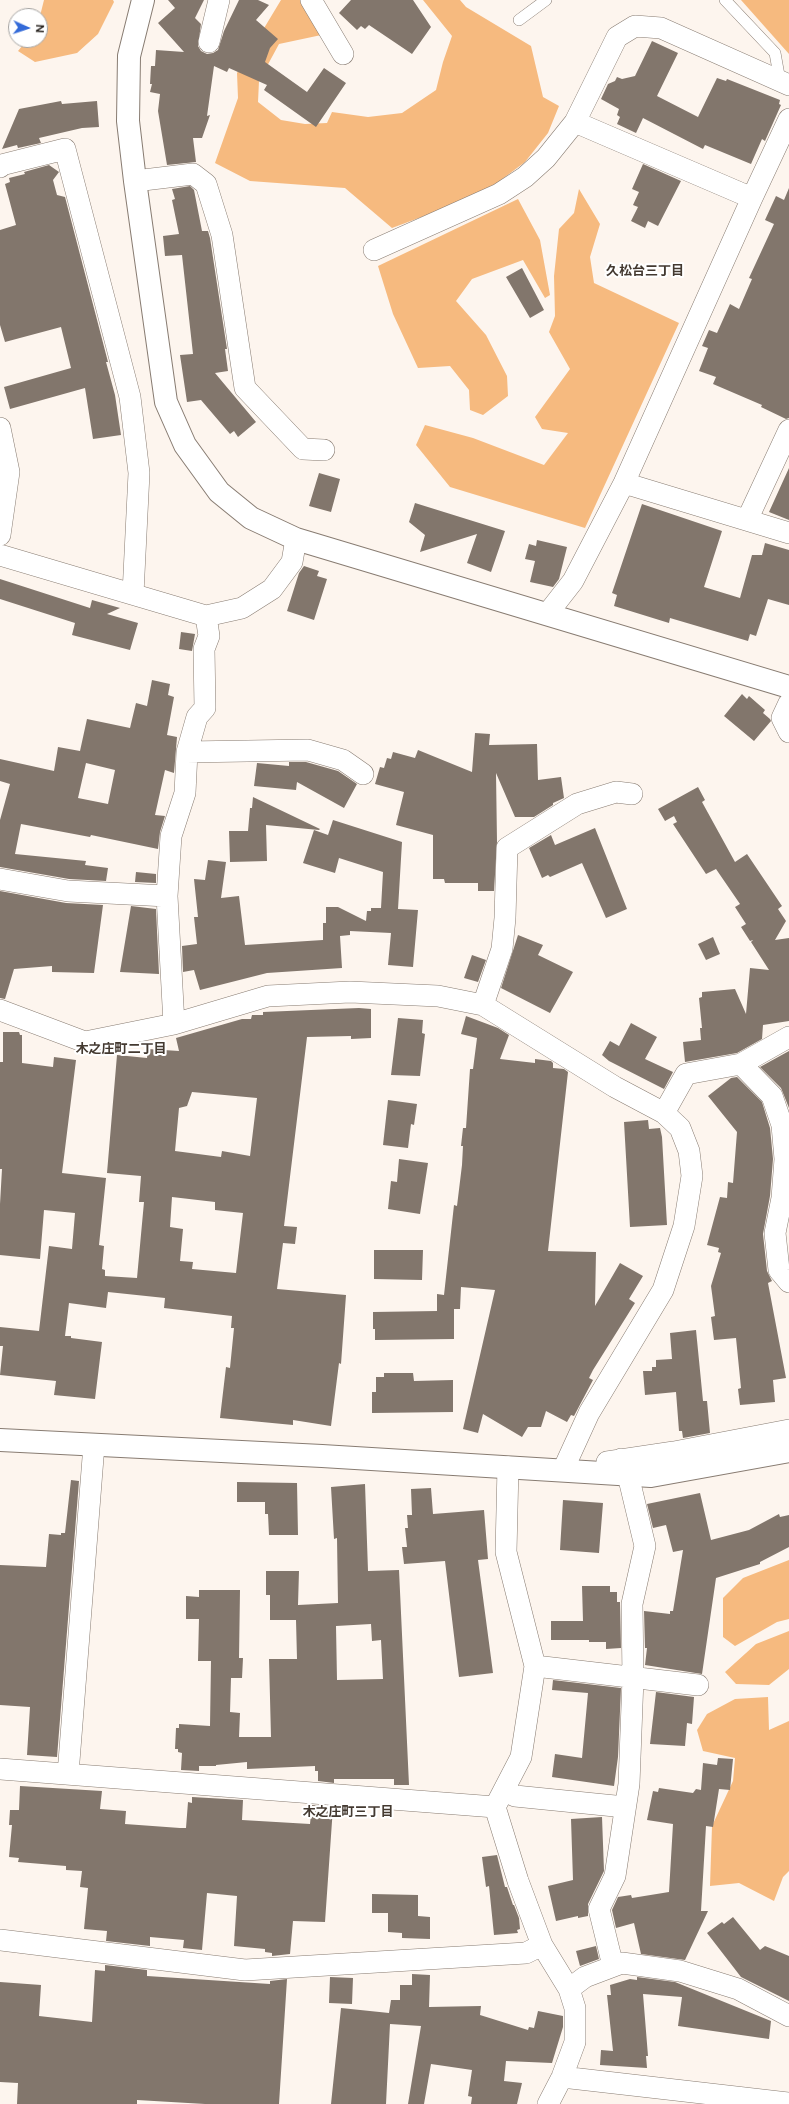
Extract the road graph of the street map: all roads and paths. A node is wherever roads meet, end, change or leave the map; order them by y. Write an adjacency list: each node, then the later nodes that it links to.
1 (142, 0): 13 (street)
2 (219, 0): 7 (street)
3 (311, 0): 8 (street)
4 (546, 0): 6 (lane)
5 (726, 0): 9 (lane)
6 (518, 20)
7 (209, 42)
8 (343, 54)
9 (785, 83): 11 (street)
10 (789, 119): 14 (street)
11 (575, 122): 14 (street); 15 (street)
12 (0, 167): 25 (street)
13 (135, 181): 18 (street); 23 (street)
14 (752, 198): 19 (street)
15 (374, 250)
16 (0, 428): 22 (street)
17 (789, 430): 20 (street)
18 (324, 450)
19 (624, 483): 20 (street); 26 (street)
20 (747, 520): 21 (street)
21 (789, 533)
22 (0, 535)
23 (296, 539): 26 (street); 27 (street)
24 (0, 555): 25 (street)
25 (133, 594): 27 (street)
26 (548, 613): 28 (street)
27 (206, 616): 31 (street)
28 (789, 687)
29 (789, 703): 30 (street)
30 (789, 732)
31 (187, 752): 32 (street); 35 (street)
32 (363, 774)
33 (632, 794): 36 (street)
34 (0, 879): 35 (street)
35 (167, 896): 38 (street)
36 (483, 1005): 38 (street); 41 (street)
37 (0, 1010): 38 (street)
38 (174, 1024)
39 (789, 1037): 40 (street)
40 (741, 1064): 41 (street); 42 (street)
41 (664, 1113): 49 (street)
42 (789, 1282)
43 (789, 1430): 48 (street)
44 (0, 1440): 45 (street)
45 (94, 1445): 47 (street); 54 (street)
46 (789, 1451): 48 (street)
47 (508, 1467): 49 (street); 50 (street)
48 (624, 1467): 49 (street); 51 (street)
49 (563, 1470)
50 (535, 1666): 51 (street); 55 (street)
51 (633, 1678): 52 (street); 56 (street)
52 (698, 1685)
53 (0, 1769): 54 (street)
54 (68, 1774): 55 (street)
55 (500, 1799): 56 (street); 58 (street)
56 (625, 1807): 59 (street)
57 (0, 1940): 58 (street)
58 (542, 1945): 60 (street)
59 (614, 1966): 60 (street); 61 (street)
60 (569, 1989): 62 (street)
61 (789, 2016)
62 (562, 2077): 63 (street); 64 (street)
63 (789, 2103)
64 (548, 2104)

